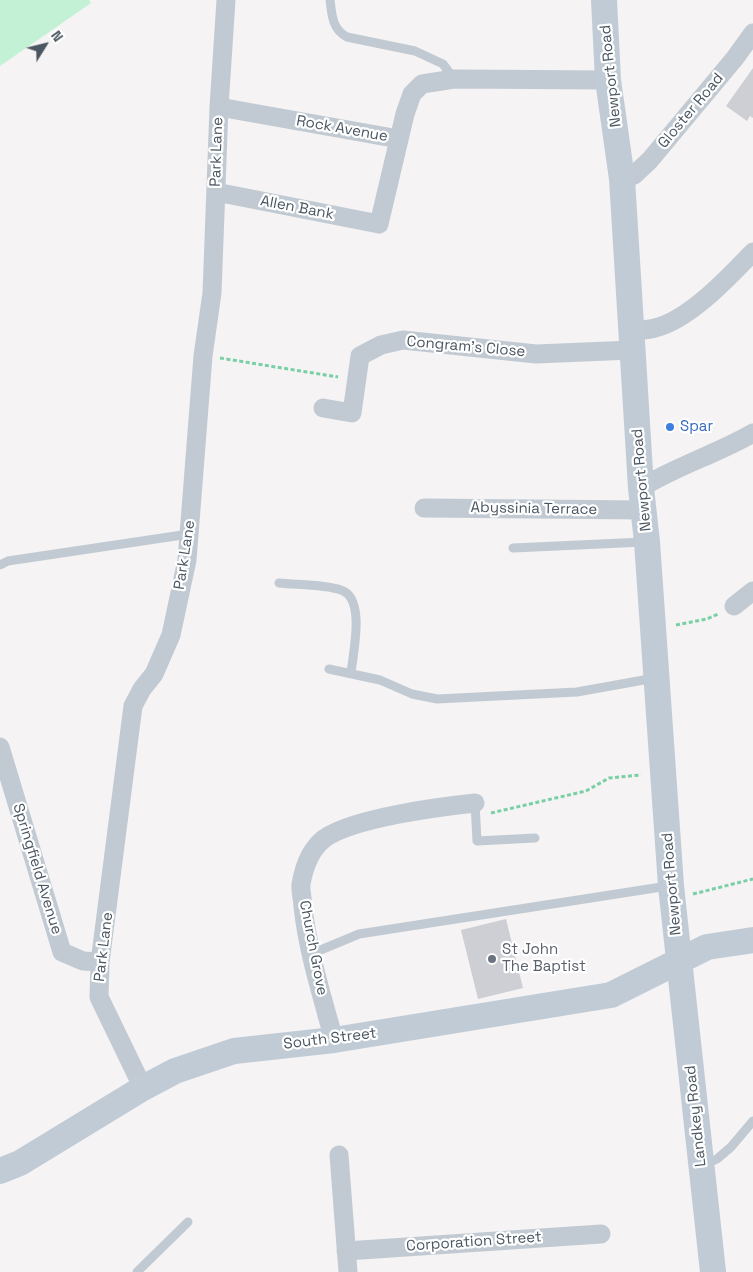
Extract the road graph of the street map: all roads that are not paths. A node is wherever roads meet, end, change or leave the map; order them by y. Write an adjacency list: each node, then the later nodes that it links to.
1 (226, 0): 7 (street, Park Lane)
2 (330, 0): 5 (lane)
3 (604, 0): 6 (street, Newport Road)
4 (753, 33): 9 (street, Gloster Road)
5 (454, 79): 6 (street, Rock Avenue); 8 (street, Rock Avenue)
6 (608, 80): 9 (street, Newport Road)
7 (219, 107): 8 (street, Rock Avenue); 10 (street, Park Lane)
8 (399, 139): 10 (street, Allen Bank)
9 (622, 179): 12 (street, Newport Road)
10 (216, 192): 17 (street, Park Lane)
11 (753, 252): 12 (street)
12 (632, 341): 13 (street, Congram's Close); 15 (street, Newport Road)
13 (323, 408)
14 (753, 433): 15 (street)
15 (642, 499): 16 (street, Abyssinia Terrace); 18 (street, Newport Road)
16 (424, 508)
17 (189, 534): 20 (lane); 34 (street, Park Lane)
18 (647, 542): 19 (lane); 26 (street, Newport Road)
19 (513, 548)
20 (0, 565)
21 (279, 583): 25 (lane)
22 (753, 591): 23 (street)
23 (734, 606)
24 (328, 669): 25 (lane)
25 (351, 673): 26 (lane)
26 (656, 678): 30 (street, Newport Road)
27 (0, 747): 34 (street, Springfield Avenue)
28 (475, 802): 29 (lane); 32 (street, Church Grove)
29 (535, 838)
30 (671, 886): 32 (lane); 33 (street, Newport Road)
31 (753, 940): 33 (street, South Street)
32 (311, 954): 35 (street, Church Grove)
33 (679, 960): 35 (street, South Street); 39 (street, Landkey Road)
34 (100, 962): 36 (street, Park Lane)
35 (334, 1040): 36 (street, South Street)
36 (143, 1088): 40 (street, South Street)
37 (753, 1121): 39 (lane)
38 (339, 1155): 43 (street)
39 (702, 1166): 46 (street, Landkey Road)
40 (0, 1171)
41 (188, 1222): 44 (lane)
42 (602, 1234): 43 (street, Corporation Street)
43 (346, 1250): 45 (street)
44 (137, 1272)
45 (348, 1272)
46 (713, 1272)

